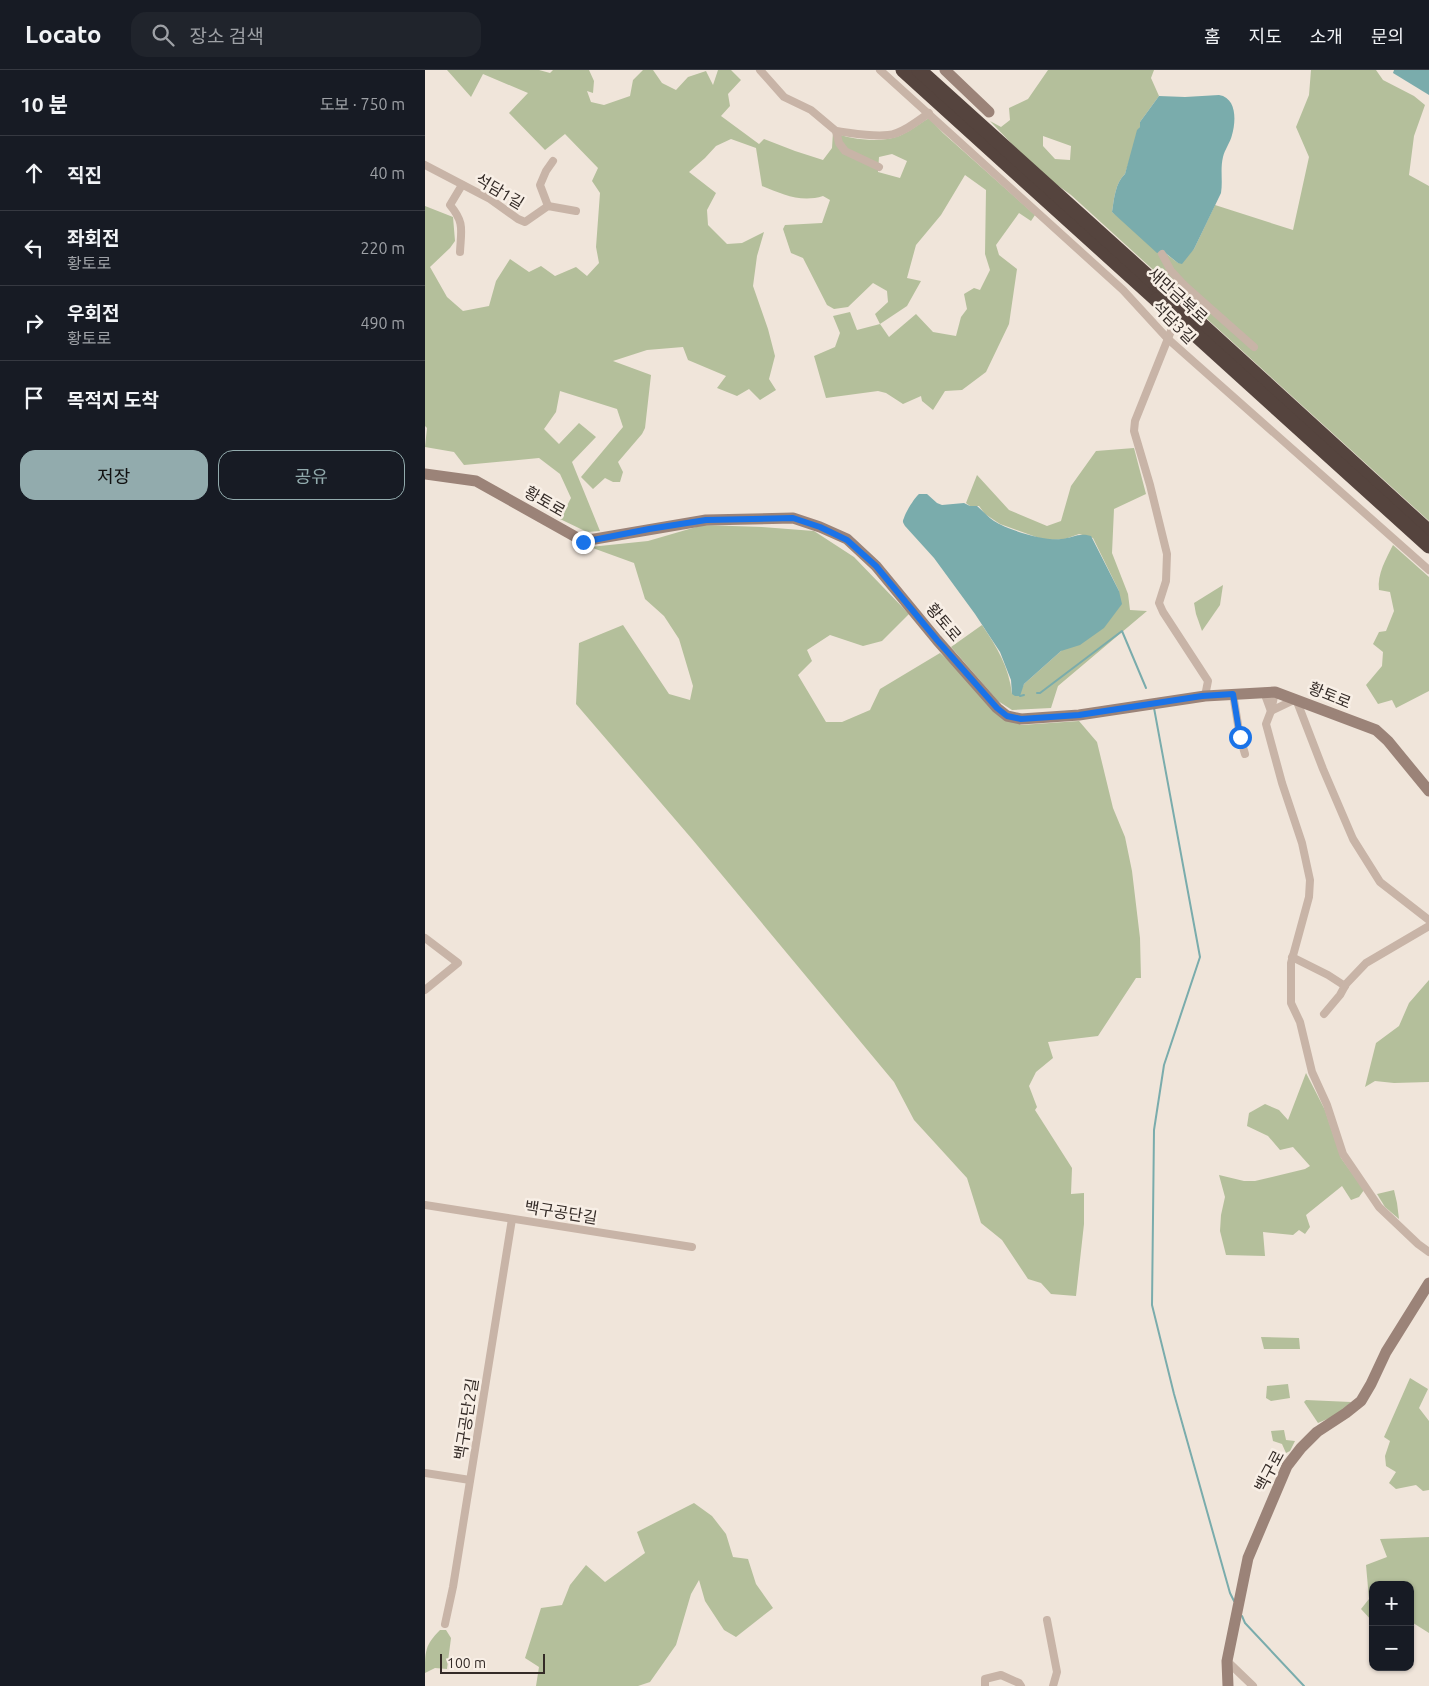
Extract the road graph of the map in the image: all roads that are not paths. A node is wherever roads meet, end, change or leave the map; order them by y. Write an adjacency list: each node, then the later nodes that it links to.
1 (760, 70): 8 (street)
2 (880, 70): 7 (street, 석담3길)
3 (903, 70): 18 (highway, 새만금북로)
4 (919, 70): 18 (highway, 새만금북로)
5 (945, 70): 6 (main road)
6 (989, 112)
7 (929, 113): 8 (street); 20 (street, 석담3길)
8 (836, 132): 11 (street)
9 (553, 161): 13 (street, 석담1길)
10 (425, 165): 12 (street, 석담1길)
11 (879, 167)
12 (462, 185): 13 (street, 석담1길); 15 (street, 석담1길)
13 (548, 206): 14 (street, 석담1길)
14 (577, 211)
15 (461, 252)
16 (1162, 254): 17 (street)
17 (1184, 285): 20 (street); 21 (street)
18 (1161, 296): 19 (highway, 새만금북로, bridge)
19 (1189, 322): 23 (highway, 새만금북로); 24 (highway, 새만금북로)
20 (1168, 339): 25 (street, 석담3길); 28 (street)
21 (1254, 347)
22 (425, 474): 28 (main road, 황토로)
23 (1429, 532)
24 (1429, 546)
25 (1429, 570)
26 (1270, 692): 27 (main road, 황토로); 29 (main road, 황토로); 30 (street)
27 (1233, 694): 28 (main road, 황토로); 31 (street)
28 (1205, 696)
29 (1296, 698): 30 (street); 32 (main road, 황토로); 33 (street)
30 (1271, 711): 36 (street)
31 (1245, 754)
32 (1429, 791)
33 (1429, 920)
34 (1429, 926): 37 (street)
35 (425, 938): 38 (street)
36 (1293, 957): 37 (street); 43 (street)
37 (1345, 986): 39 (street)
38 (425, 990)
39 (1324, 1014)
40 (425, 1205): 41 (street, 백구공단길)
41 (512, 1219): 42 (street, 백구공단길); 46 (street, 백구공단2길)
42 (692, 1247)
43 (1429, 1252)
44 (1429, 1283): 49 (main road, 백구로)
45 (425, 1472): 46 (street)
46 (470, 1480): 48 (street, 백구공단2길)
47 (1047, 1620): 52 (street)
48 (445, 1624)
49 (1227, 1661): 53 (main road, 백구로); 54 (street)
50 (985, 1686): 51 (street)
51 (1021, 1686)
52 (1052, 1686)
53 (1228, 1686)
54 (1253, 1686)

